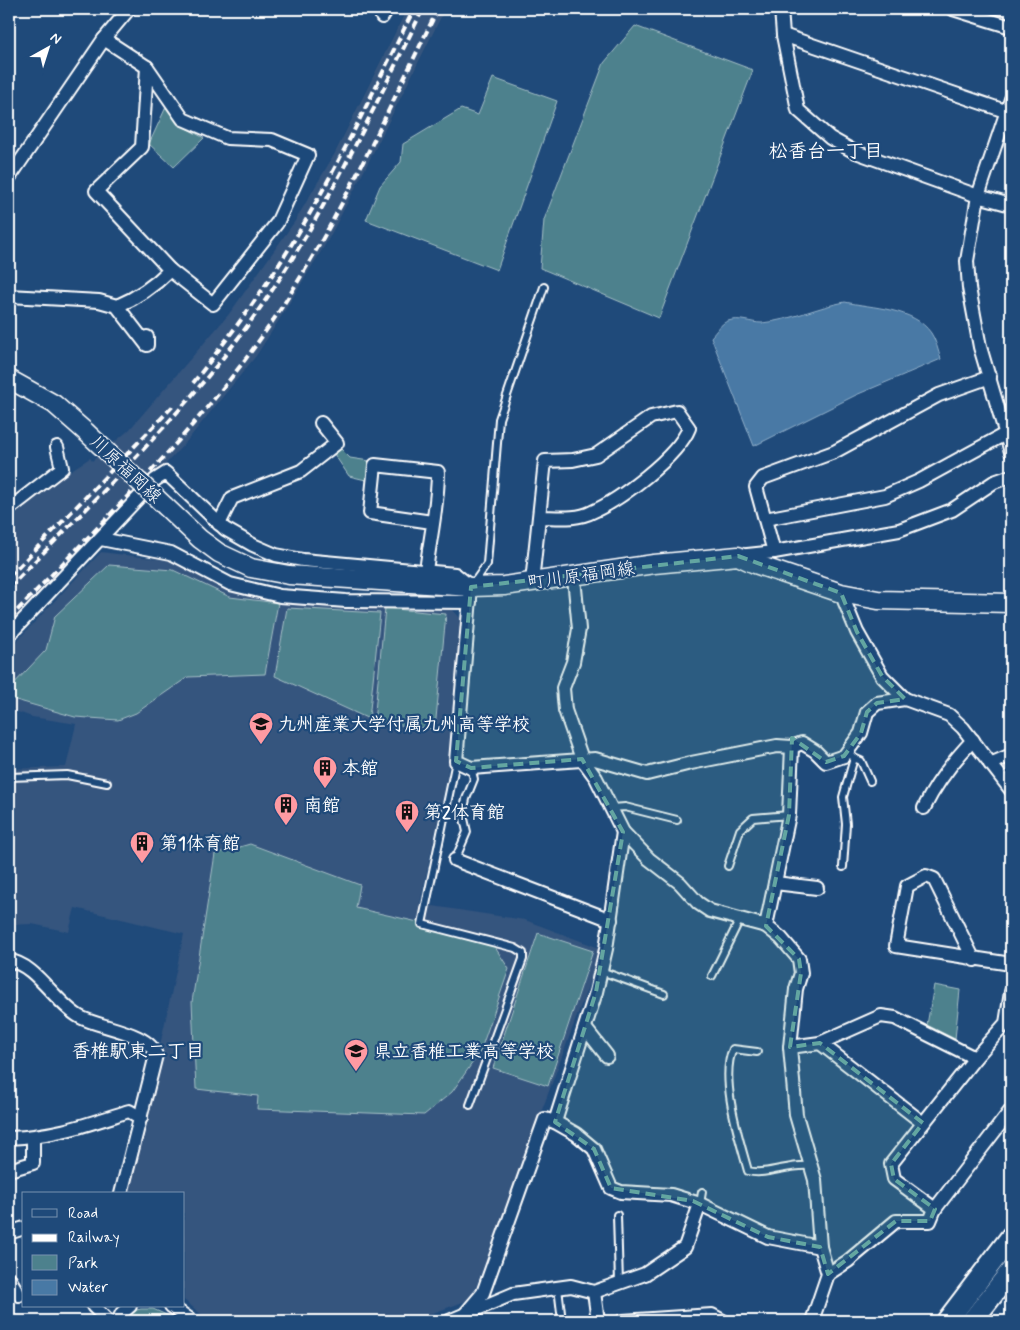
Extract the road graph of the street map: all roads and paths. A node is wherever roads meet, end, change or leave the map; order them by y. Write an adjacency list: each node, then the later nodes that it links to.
1 (129, 9): 6 (street)
2 (782, 9): 5 (street)
3 (952, 9): 4 (street)
4 (1011, 27)
5 (783, 36): 9 (street); 11 (street)
6 (104, 39): 7 (street); 10 (street)
7 (147, 68): 13 (street); 13 (street)
8 (1011, 99): 9 (street)
9 (1009, 113): 11 (street)
10 (9, 178)
11 (978, 196): 12 (street); 18 (street)
12 (1011, 205)
13 (170, 270): 16 (street)
14 (544, 287): 38 (lane)
15 (9, 296): 16 (street)
16 (117, 306): 17 (street)
17 (147, 337)
18 (990, 378): 21 (street); 28 (street)
19 (9, 380): 25 (main road, 川原福岡線, bridge)
20 (321, 423): 30 (street)
21 (1007, 433): 23 (street); 28 (street)
22 (57, 447): 26 (street)
23 (1011, 452)
24 (1011, 476): 32 (street)
25 (165, 506): 38 (main road, 町川原福岡線)
26 (9, 509)
27 (539, 517): 27 (street); 36 (street)
28 (765, 519): 32 (street)
29 (432, 522): 29 (street); 34 (street)
30 (219, 524): 31 (street); 34 (street)
31 (101, 539): 38 (street); 40 (street)
32 (774, 552): 33 (street)
33 (738, 556): 35 (main road, 町川原福岡線); 37 (main road, 町川原福岡線)
34 (426, 571): 38 (street)
35 (574, 578): 36 (main road, 町川原福岡線); 46 (street)
36 (532, 582): 38 (main road, 町川原福岡線)
37 (841, 593): 39 (main road, 町川原福岡線); 41 (street)
38 (470, 594): 47 (street)
39 (1011, 603)
40 (9, 635)
41 (905, 699): 42 (street); 44 (street)
42 (973, 740): 48 (street); 55 (street)
43 (792, 747): 44 (street); 46 (street); 56 (street)
44 (850, 755): 51 (lane); 61 (lane)
45 (1011, 755): 48 (street)
46 (582, 759): 49 (street); 54 (street)
47 (456, 761): 49 (street); 80 (lane)
48 (990, 764): 53 (street)
49 (471, 768): 59 (lane)
50 (9, 777): 52 (lane)
51 (870, 781)
52 (107, 783)
53 (1011, 790)
54 (613, 808): 57 (lane); 58 (street)
55 (924, 808)
56 (789, 815): 60 (lane); 62 (street)
57 (677, 820)
58 (623, 832): 64 (street); 65 (street)
59 (455, 860): 65 (street)
60 (728, 866)
61 (843, 867)
62 (775, 883): 63 (street); 66 (street)
63 (817, 888)
64 (740, 918): 66 (street); 71 (lane)
65 (611, 920): 70 (street)
66 (766, 926): 76 (street)
67 (974, 960): 67 (street); 69 (street)
68 (9, 961): 82 (street)
69 (1011, 964)
70 (601, 971): 73 (lane); 74 (street)
71 (712, 976)
72 (1011, 992): 79 (street)
73 (664, 994)
74 (585, 1028): 78 (street); 83 (street)
75 (820, 1043): 76 (street); 79 (street); 84 (street)
76 (790, 1047): 87 (street)
77 (758, 1052): 87 (lane)
78 (606, 1056)
79 (975, 1058): 84 (street)
80 (470, 1104)
81 (1011, 1110): 91 (street)
82 (141, 1118): 85 (street); 89 (street)
83 (555, 1122): 90 (street); 107 (street)
84 (923, 1124): 91 (street)
85 (33, 1137): 86 (street); 88 (street)
86 (9, 1138)
87 (811, 1166): 96 (street)
88 (9, 1170)
89 (122, 1192)
90 (701, 1198): 96 (street); 100 (street)
91 (935, 1209): 98 (street)
92 (617, 1215): 100 (lane)
93 (22, 1229): 94 (street)
94 (9, 1233)
95 (1011, 1237): 117 (highway)
96 (820, 1247): 98 (street)
97 (1011, 1271): 118 (highway)
98 (828, 1274): 116 (street)
99 (9, 1278): 103 (street)
100 (619, 1283): 102 (street)
101 (558, 1286): 102 (street); 107 (street); 112 (lane)
102 (594, 1292): 113 (street)
103 (19, 1295)
104 (95, 1308): 108 (street)
105 (128, 1308): 109 (street)
106 (174, 1308): 110 (street)
107 (467, 1317): 111 (street)
108 (108, 1321)
109 (118, 1321)
110 (192, 1321)
111 (450, 1321)
112 (562, 1321)
113 (598, 1321)
114 (622, 1321): 115 (street)
115 (723, 1321)
116 (812, 1321)
117 (946, 1321)
118 (972, 1321)

